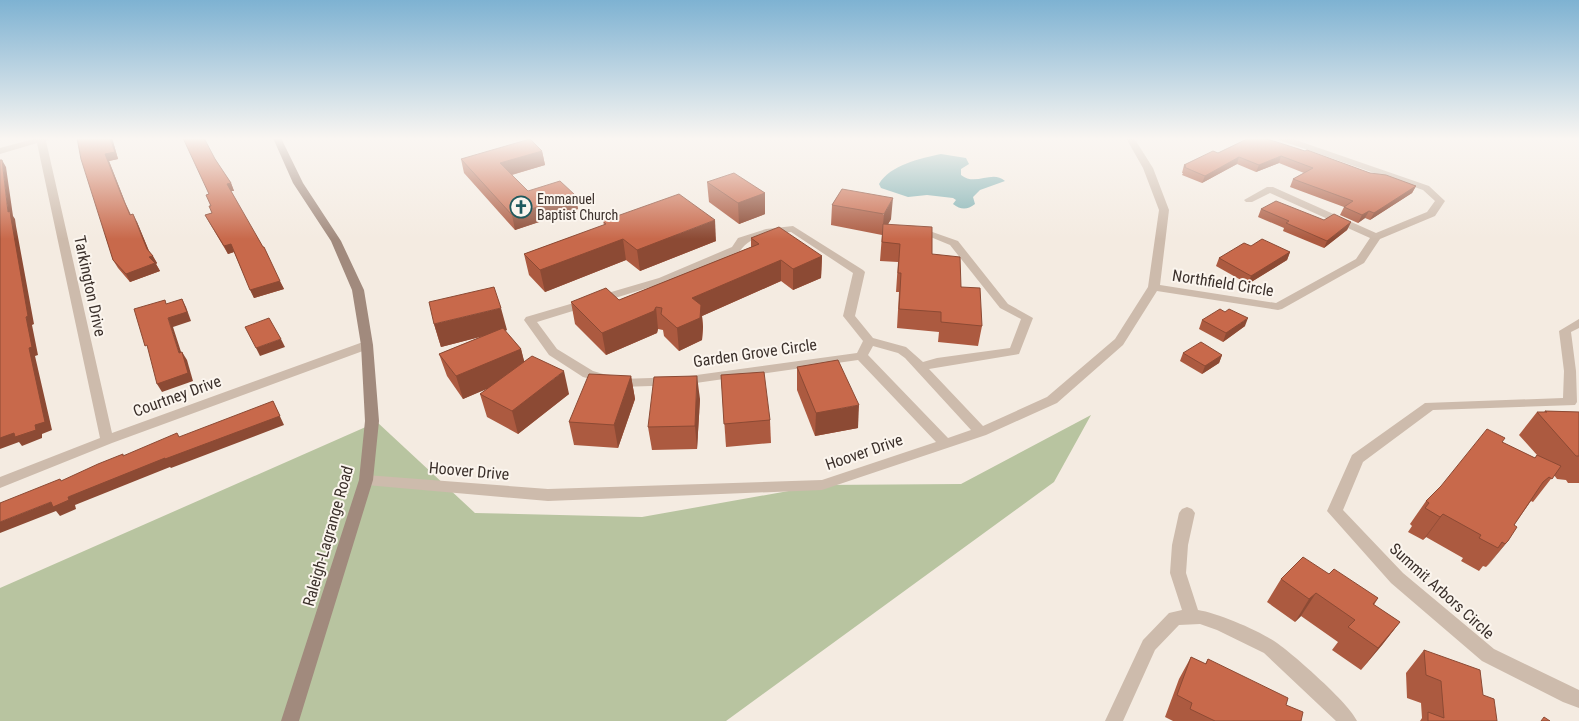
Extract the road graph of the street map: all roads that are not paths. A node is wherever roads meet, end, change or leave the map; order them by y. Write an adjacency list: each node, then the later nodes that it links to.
1 (51, 172): 15 (street, Tarkington Drive)
2 (293, 172): 11 (main road, Raleigh-Lagrange Road)
3 (1149, 172): 8 (street, Hoover Drive)
4 (1379, 172): 7 (street)
5 (1249, 200): 7 (street)
6 (921, 232): 13 (street)
7 (1376, 237): 8 (street, Northfield Circle)
8 (1154, 287): 14 (street, Hoover Drive)
9 (1579, 323): 21 (street, Summit Arbors Circle)
10 (869, 341): 12 (street); 12 (street, Garden Grove Circle); 13 (street)
11 (367, 345): 15 (street, Courtney Drive); 17 (main road, Raleigh-Lagrange Road)
12 (861, 356): 16 (street)
13 (922, 367): 14 (street)
14 (981, 432): 16 (street, Hoover Drive)
15 (107, 440): 18 (street, Courtney Drive)
16 (945, 443): 17 (street, Hoover Drive)
17 (366, 480): 22 (main road, Raleigh-Lagrange Road)
18 (0, 483)
19 (1186, 513): 20 (street)
20 (1192, 617): 23 (street); 24 (street)
21 (1579, 699)
22 (290, 721)
23 (1114, 721)
24 (1348, 721)

